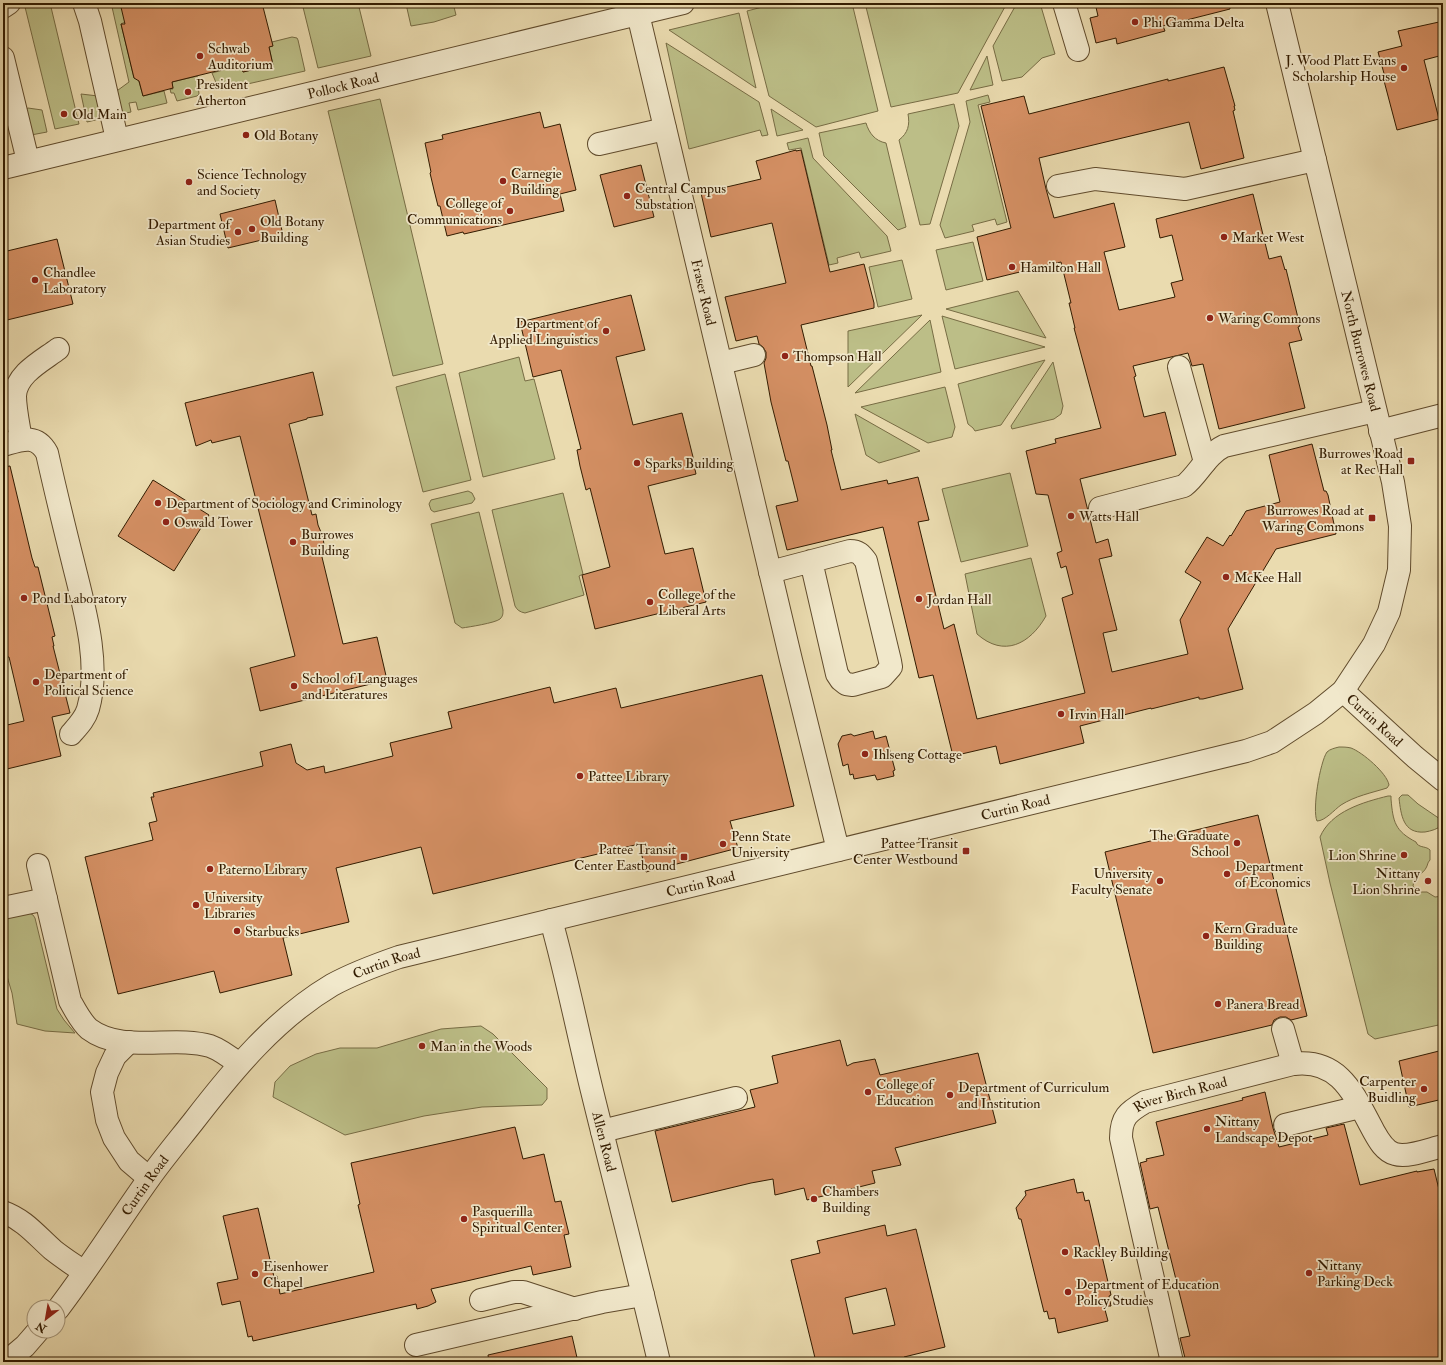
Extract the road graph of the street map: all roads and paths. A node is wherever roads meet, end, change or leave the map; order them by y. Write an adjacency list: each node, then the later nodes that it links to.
1 (9, 3): 6 (street)
2 (84, 3): 11 (street)
3 (683, 3): 7 (street, Pollock Road)
4 (1064, 3): 8 (street)
5 (1277, 3): 13 (street, North Burrowes Road)
6 (3, 7)
7 (638, 14): 10 (street, Fraser Road); 11 (street, Pollock Road)
8 (1078, 50)
9 (3, 58): 14 (street)
10 (665, 129): 12 (street); 19 (street, Fraser Road)
11 (118, 139): 14 (street, Pollock Road)
12 (599, 144)
13 (1315, 160): 16 (street); 22 (street, North Burrowes Road)
14 (28, 161): 15 (street, Pollock Road)
15 (3, 168)
16 (1058, 186)
17 (58, 349): 23 (street)
18 (754, 355): 19 (street)
19 (721, 363): 27 (street, Fraser Road)
20 (1179, 367): 24 (street)
21 (1443, 415): 22 (street)
22 (1378, 421): 24 (street); 28 (street, North Burrowes Road)
23 (12, 442): 29 (street)
24 (1205, 462): 25 (street)
25 (1100, 508)
26 (811, 561): 26 (street); 27 (street)
27 (770, 572): 31 (street, Fraser Road)
28 (1343, 691): 30 (street, Curtin Road); 31 (street, Curtin Road)
29 (71, 734)
30 (1443, 780)
31 (838, 850): 35 (street, Curtin Road)
32 (38, 865): 33 (street)
33 (46, 899): 34 (street); 37 (street)
34 (3, 908)
35 (551, 920): 38 (street, Curtin Road); 43 (street, Allen Road)
36 (1283, 1030): 39 (street)
37 (129, 1042): 38 (street); 45 (street)
38 (239, 1064): 45 (street, Curtin Road)
39 (1292, 1064): 41 (street, River Birch Road); 56 (street, River Birch Road)
40 (736, 1098): 43 (street)
41 (1360, 1107): 42 (street); 44 (street, River Birch Road)
42 (1285, 1125)
43 (602, 1131): 48 (street, Allen Road)
44 (1443, 1146)
45 (149, 1178): 47 (street, Curtin Road)
46 (3, 1212): 47 (street)
47 (84, 1272): 49 (street, Curtin Road)
48 (643, 1295): 51 (street); 55 (street, Allen Road)
49 (65, 1299)
50 (481, 1300): 51 (street)
51 (575, 1309): 53 (street)
52 (31, 1339): 54 (street)
53 (416, 1344)
54 (6, 1362)
55 (659, 1362)
56 (1172, 1362)

